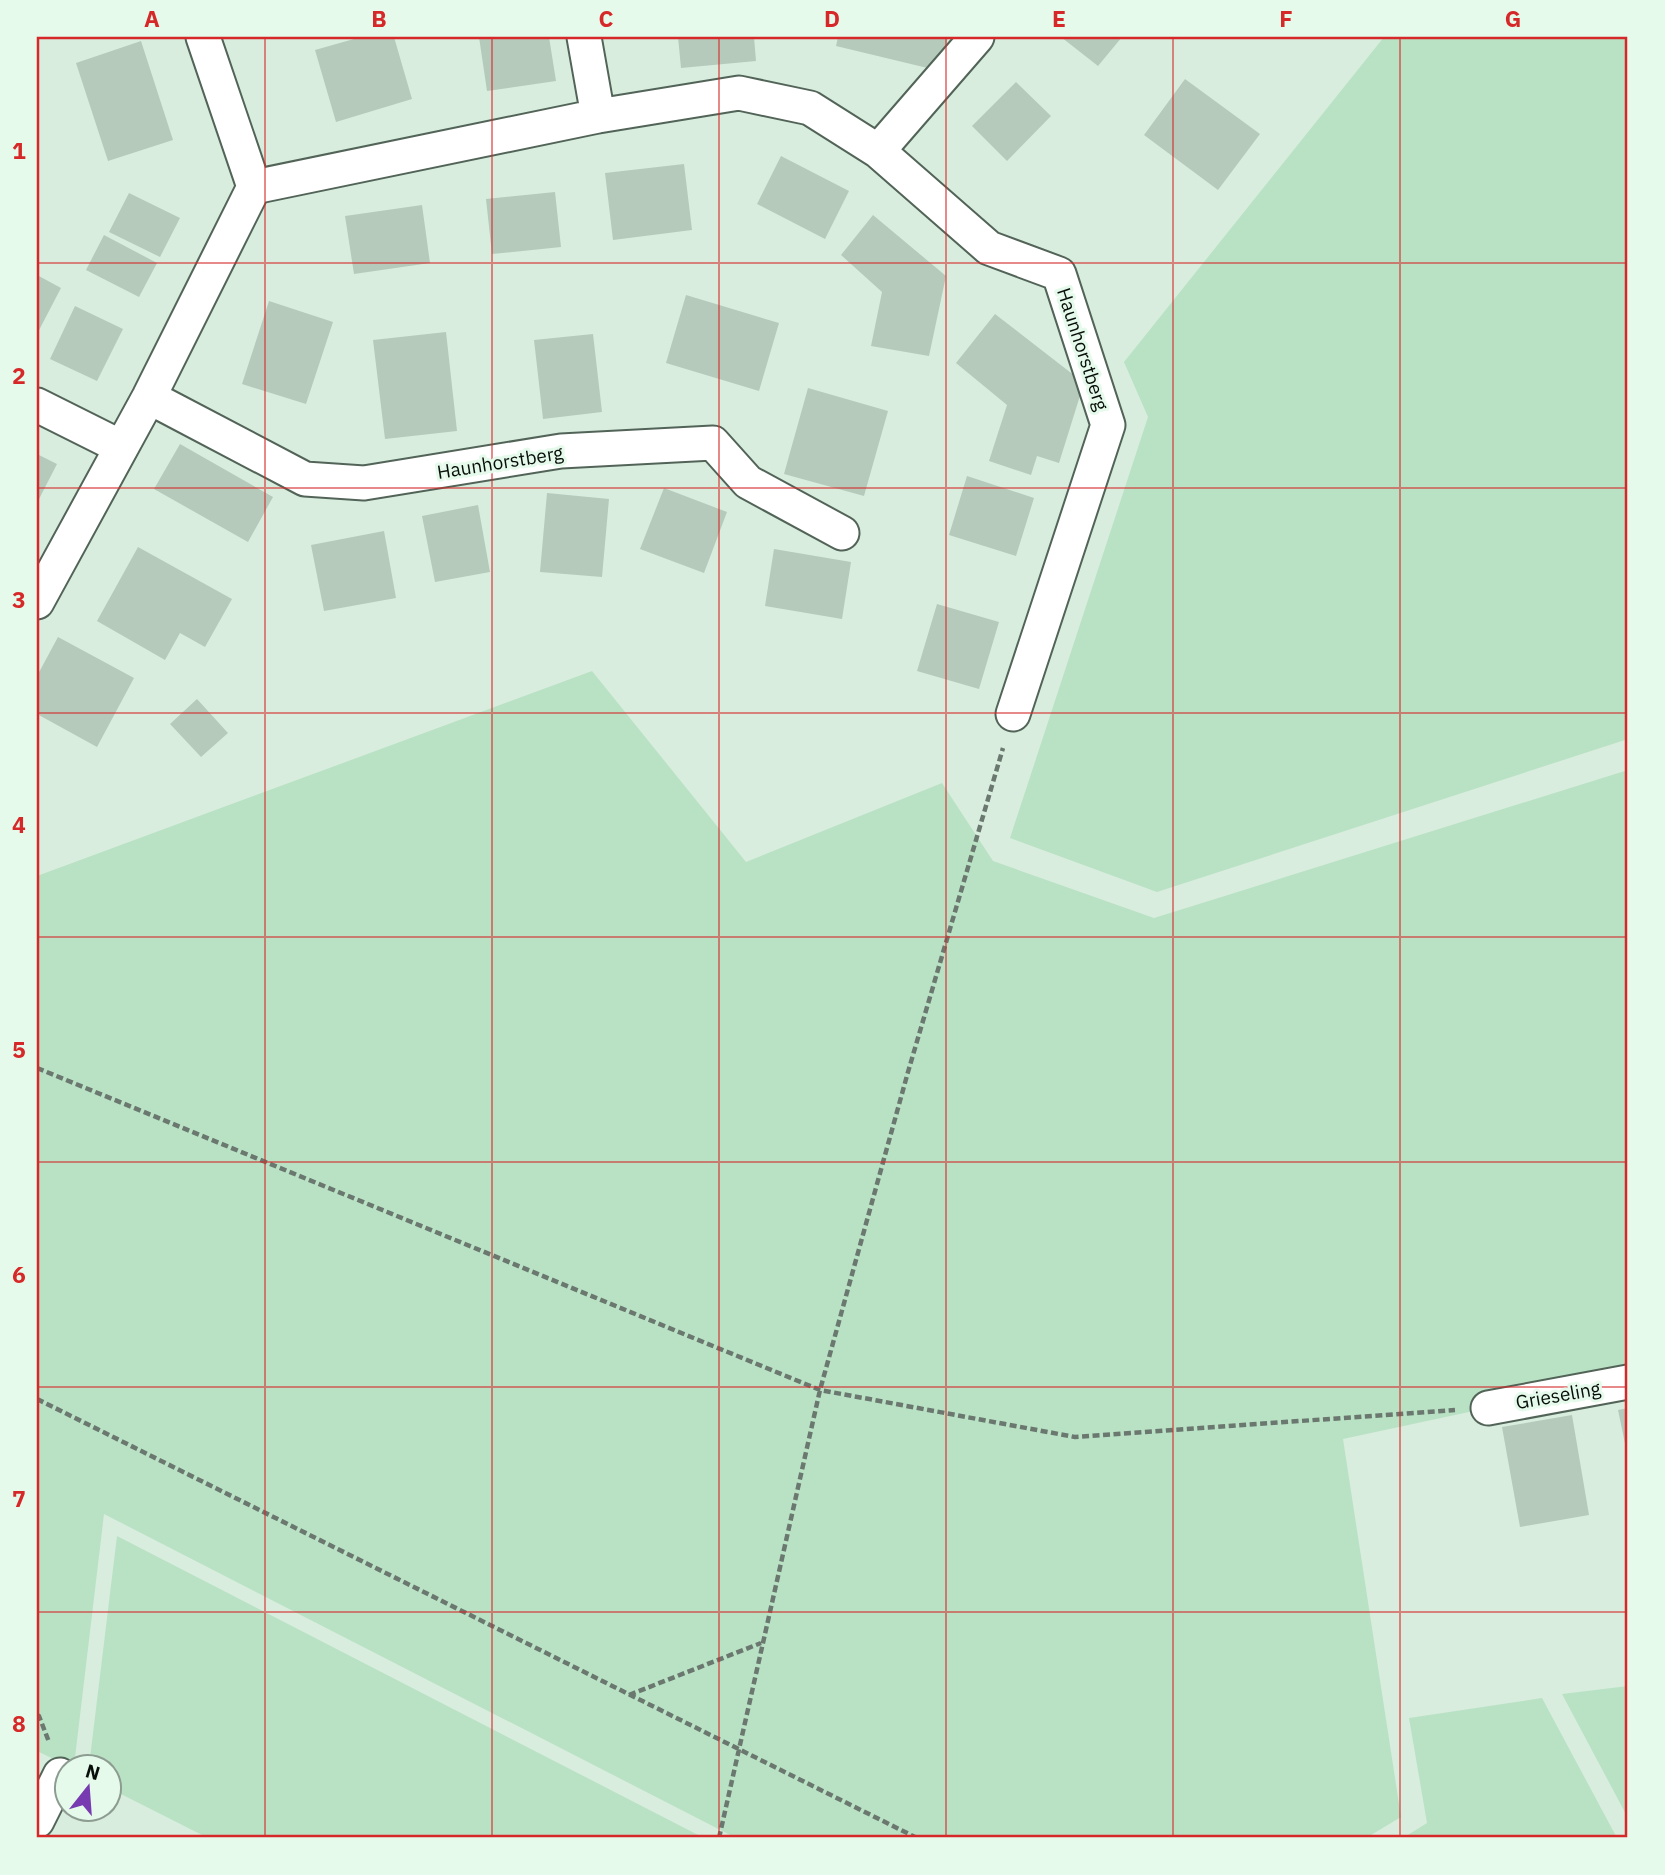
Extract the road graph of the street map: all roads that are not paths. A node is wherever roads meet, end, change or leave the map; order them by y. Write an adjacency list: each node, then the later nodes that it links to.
1 (203, 37): 6 (street)
2 (584, 37): 4 (street)
3 (977, 37): 5 (street)
4 (598, 116): 5 (street, Haunhorstberg); 6 (street, Haunhorstberg)
5 (878, 151): 12 (street, Haunhorstberg)
6 (254, 187): 7 (street)
7 (149, 397): 9 (street); 10 (street, Haunhorstberg)
8 (37, 405): 9 (street)
9 (121, 447): 11 (street)
10 (842, 533)
11 (37, 602)
12 (1013, 714)
13 (1628, 1382): 14 (street, Grieseling)
14 (1488, 1408)
15 (52, 1791): 16 (street)
16 (37, 1821)

